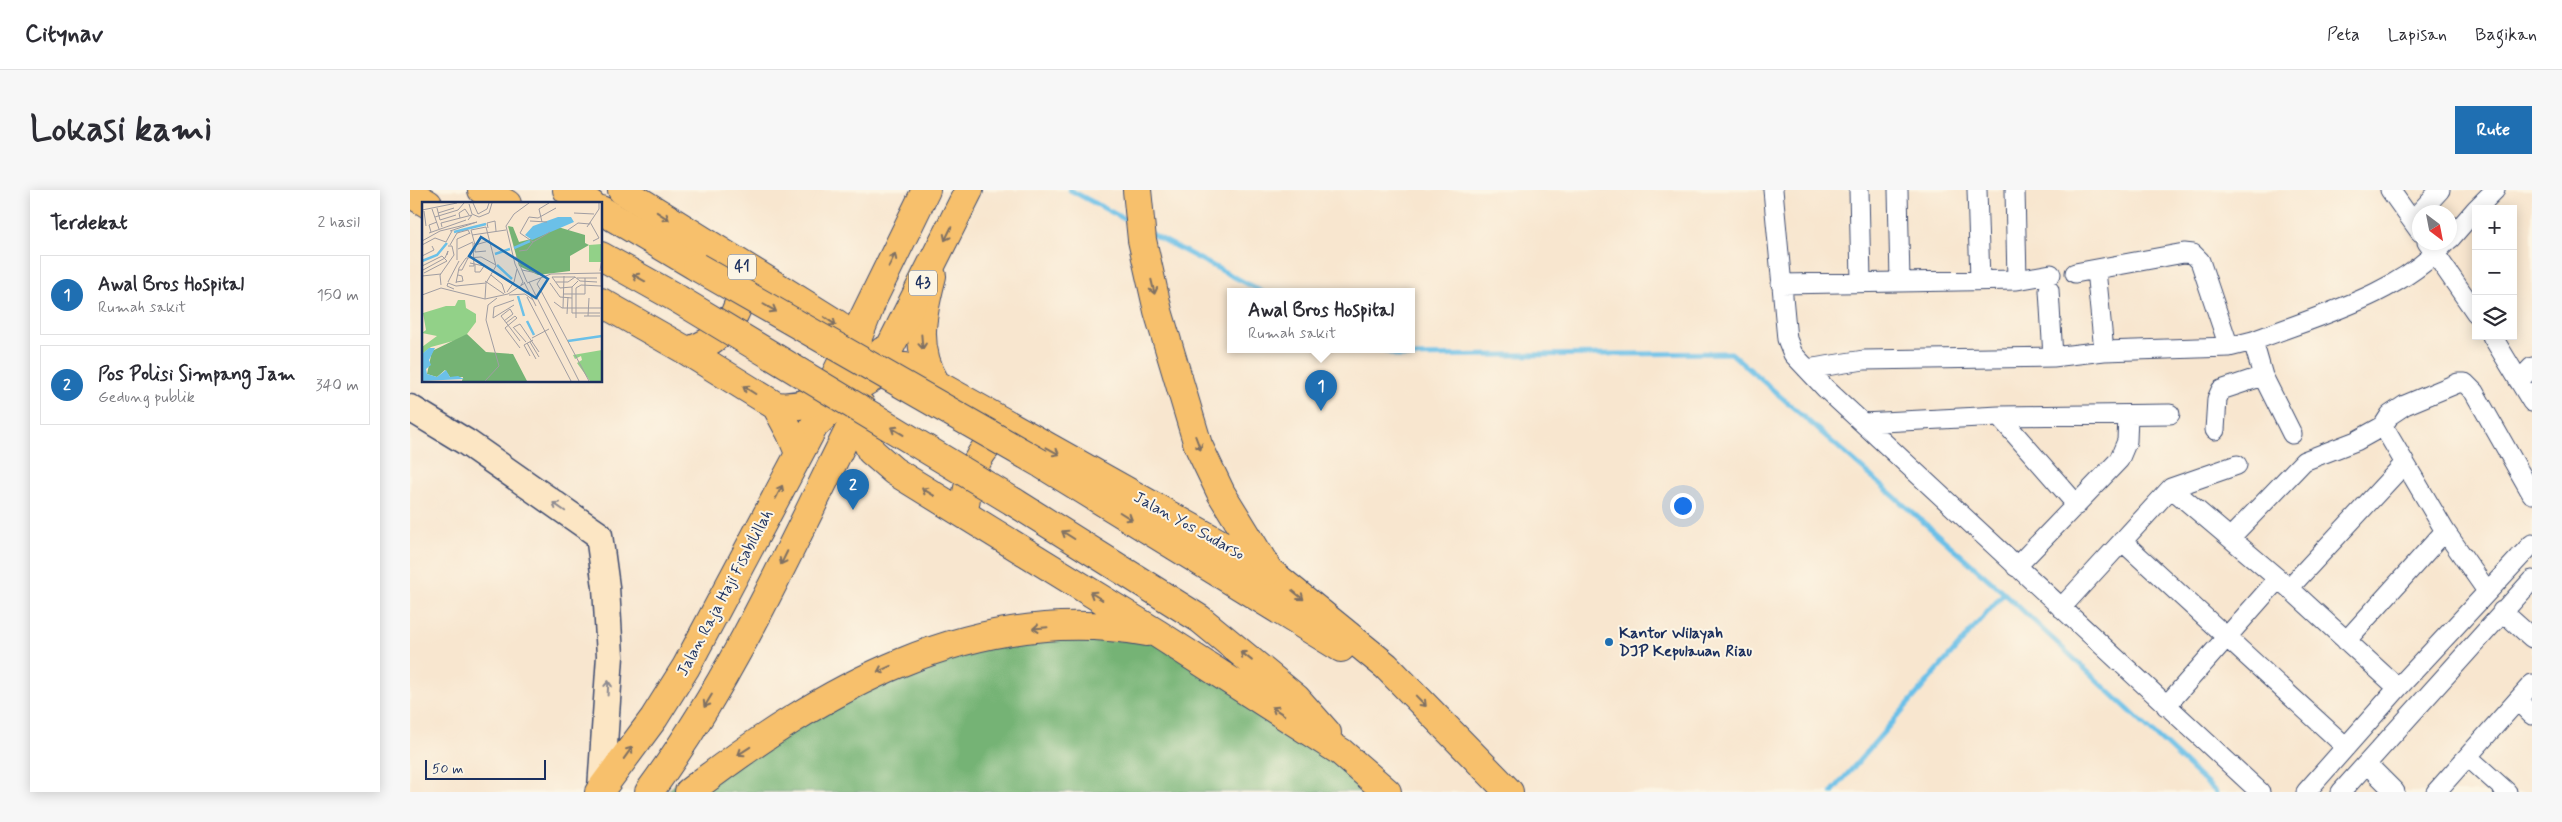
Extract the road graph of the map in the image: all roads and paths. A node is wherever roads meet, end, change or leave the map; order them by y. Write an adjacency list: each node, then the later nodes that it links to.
1 (482, 190): 17 (main road)
2 (567, 190): 18 (main road)
3 (622, 190): 29 (main road, 41, one-way to 29)
4 (926, 190): 50 (main road, 43, one-way to 4)
5 (969, 190): 28 (main road, 43, one-way to 28)
6 (1137, 190): 74 (main road, one-way to 74)
7 (1773, 190): 36 (street)
8 (1859, 190): 34 (street)
9 (1898, 190): 35 (street)
10 (1977, 190): 32 (street)
11 (2015, 190): 33 (street)
12 (2390, 190): 22 (street)
13 (2440, 190): 19 (street)
14 (2495, 190): 20 (street)
15 (410, 193): 16 (main road)
16 (425, 202)
17 (503, 202)
18 (588, 202)
19 (2429, 205)
20 (2480, 205)
21 (602, 211): 84 (main road, one-way to 84, bridge)
22 (2412, 214)
23 (2472, 214): 24 (street)
24 (2457, 231)
25 (2433, 250): 40 (street)
26 (2438, 250): 38 (street)
27 (602, 257): 91 (main road, one-way to 27, bridge)
28 (936, 260): 49 (main road, one-way to 49); 50 (main road, 43)
29 (734, 262): 42 (main road); 50 (main road, 41, one-way to 50)
30 (2096, 270): 31 (street); 41 (street); 43 (street)
31 (2076, 272)
32 (1980, 280): 33 (street); 35 (street)
33 (2017, 280): 44 (street)
34 (1861, 281): 35 (street); 36 (street)
35 (1900, 281)
36 (1781, 284): 46 (street)
37 (602, 303): 42 (main road)
38 (2472, 306)
39 (2494, 340): 48 (street)
40 (2253, 341): 41 (street); 47 (street)
41 (2229, 347): 43 (street)
42 (687, 351): 52 (main road, one-way to 42)
43 (2104, 351): 44 (street)
44 (2053, 357): 46 (street)
45 (2532, 366): 48 (street)
46 (1807, 369): 57 (street)
47 (2263, 376): 60 (street); 61 (street)
48 (2519, 381): 51 (street)
49 (936, 384): 50 (main road, Jalan Yos Sudarso); 59 (main road, Jalan Yos Sudarso)
50 (850, 392): 52 (main road, Jalan Yos Sudarso); 62 (main road, Jalan Raja Haji Fisabilillah); 68 (main road, one-way to 50); 95 (main road, one-way to 95)
51 (2532, 402)
52 (776, 406): 62 (main road)
53 (410, 408): 94 (street, one-way to 53)
54 (2170, 414): 55 (street)
55 (2128, 415): 56 (street); 67 (street)
56 (1999, 416): 57 (street); 67 (street)
57 (1863, 423): 73 (street)
58 (2383, 426): 63 (street); 66 (street); 70 (street)
59 (1016, 430): 68 (main road); 74 (main road, Jalan Yos Sudarso, one-way to 74)
60 (2215, 430)
61 (2292, 434)
62 (799, 453): 94 (main road, Jalan Raja Haji Fisabilillah, one-way to 62)
63 (2405, 462): 69 (street); 76 (street)
64 (2237, 465): 65 (street)
65 (2172, 488): 70 (street); 71 (street)
66 (2532, 494)
67 (2077, 504): 73 (street)
68 (964, 514): 80 (main road, one-way to 68)
69 (2445, 530): 77 (street); 83 (street)
70 (2230, 538): 76 (street)
71 (2122, 541): 78 (street); 81 (street)
72 (2532, 544): 77 (street)
73 (2016, 566): 78 (street)
74 (1269, 571): 84 (main road, Jalan Yos Sudarso, one-way to 84)
75 (2532, 580): 79 (street)
76 (2283, 584): 81 (street); 83 (street)
77 (2487, 591): 86 (street)
78 (2061, 608): 88 (street)
79 (2502, 611): 82 (street); 93 (street)
80 (1158, 634): 91 (main road, one-way to 80); 96 (main road, one-way to 96)
81 (2226, 638): 88 (street); 90 (street)
82 (2532, 638)
83 (2346, 641): 86 (street)
84 (1380, 661): 98 (main road, Jalan Yos Sudarso, one-way to 98)
85 (2532, 684): 87 (street)
86 (2398, 688): 90 (street)
87 (2518, 701): 89 (street); 92 (street)
88 (2166, 706): 99 (street)
89 (2532, 715)
90 (2346, 747): 100 (street)
91 (1341, 752): 97 (main road)
92 (2468, 757): 103 (street); 104 (street)
93 (2367, 764): 101 (street); 102 (street)
94 (600, 790)
95 (649, 792)
96 (689, 792)
97 (1387, 792)
98 (1509, 792)
99 (2260, 792)
100 (2306, 792)
101 (2341, 792)
102 (2395, 792)
103 (2436, 792)
104 (2507, 792)

